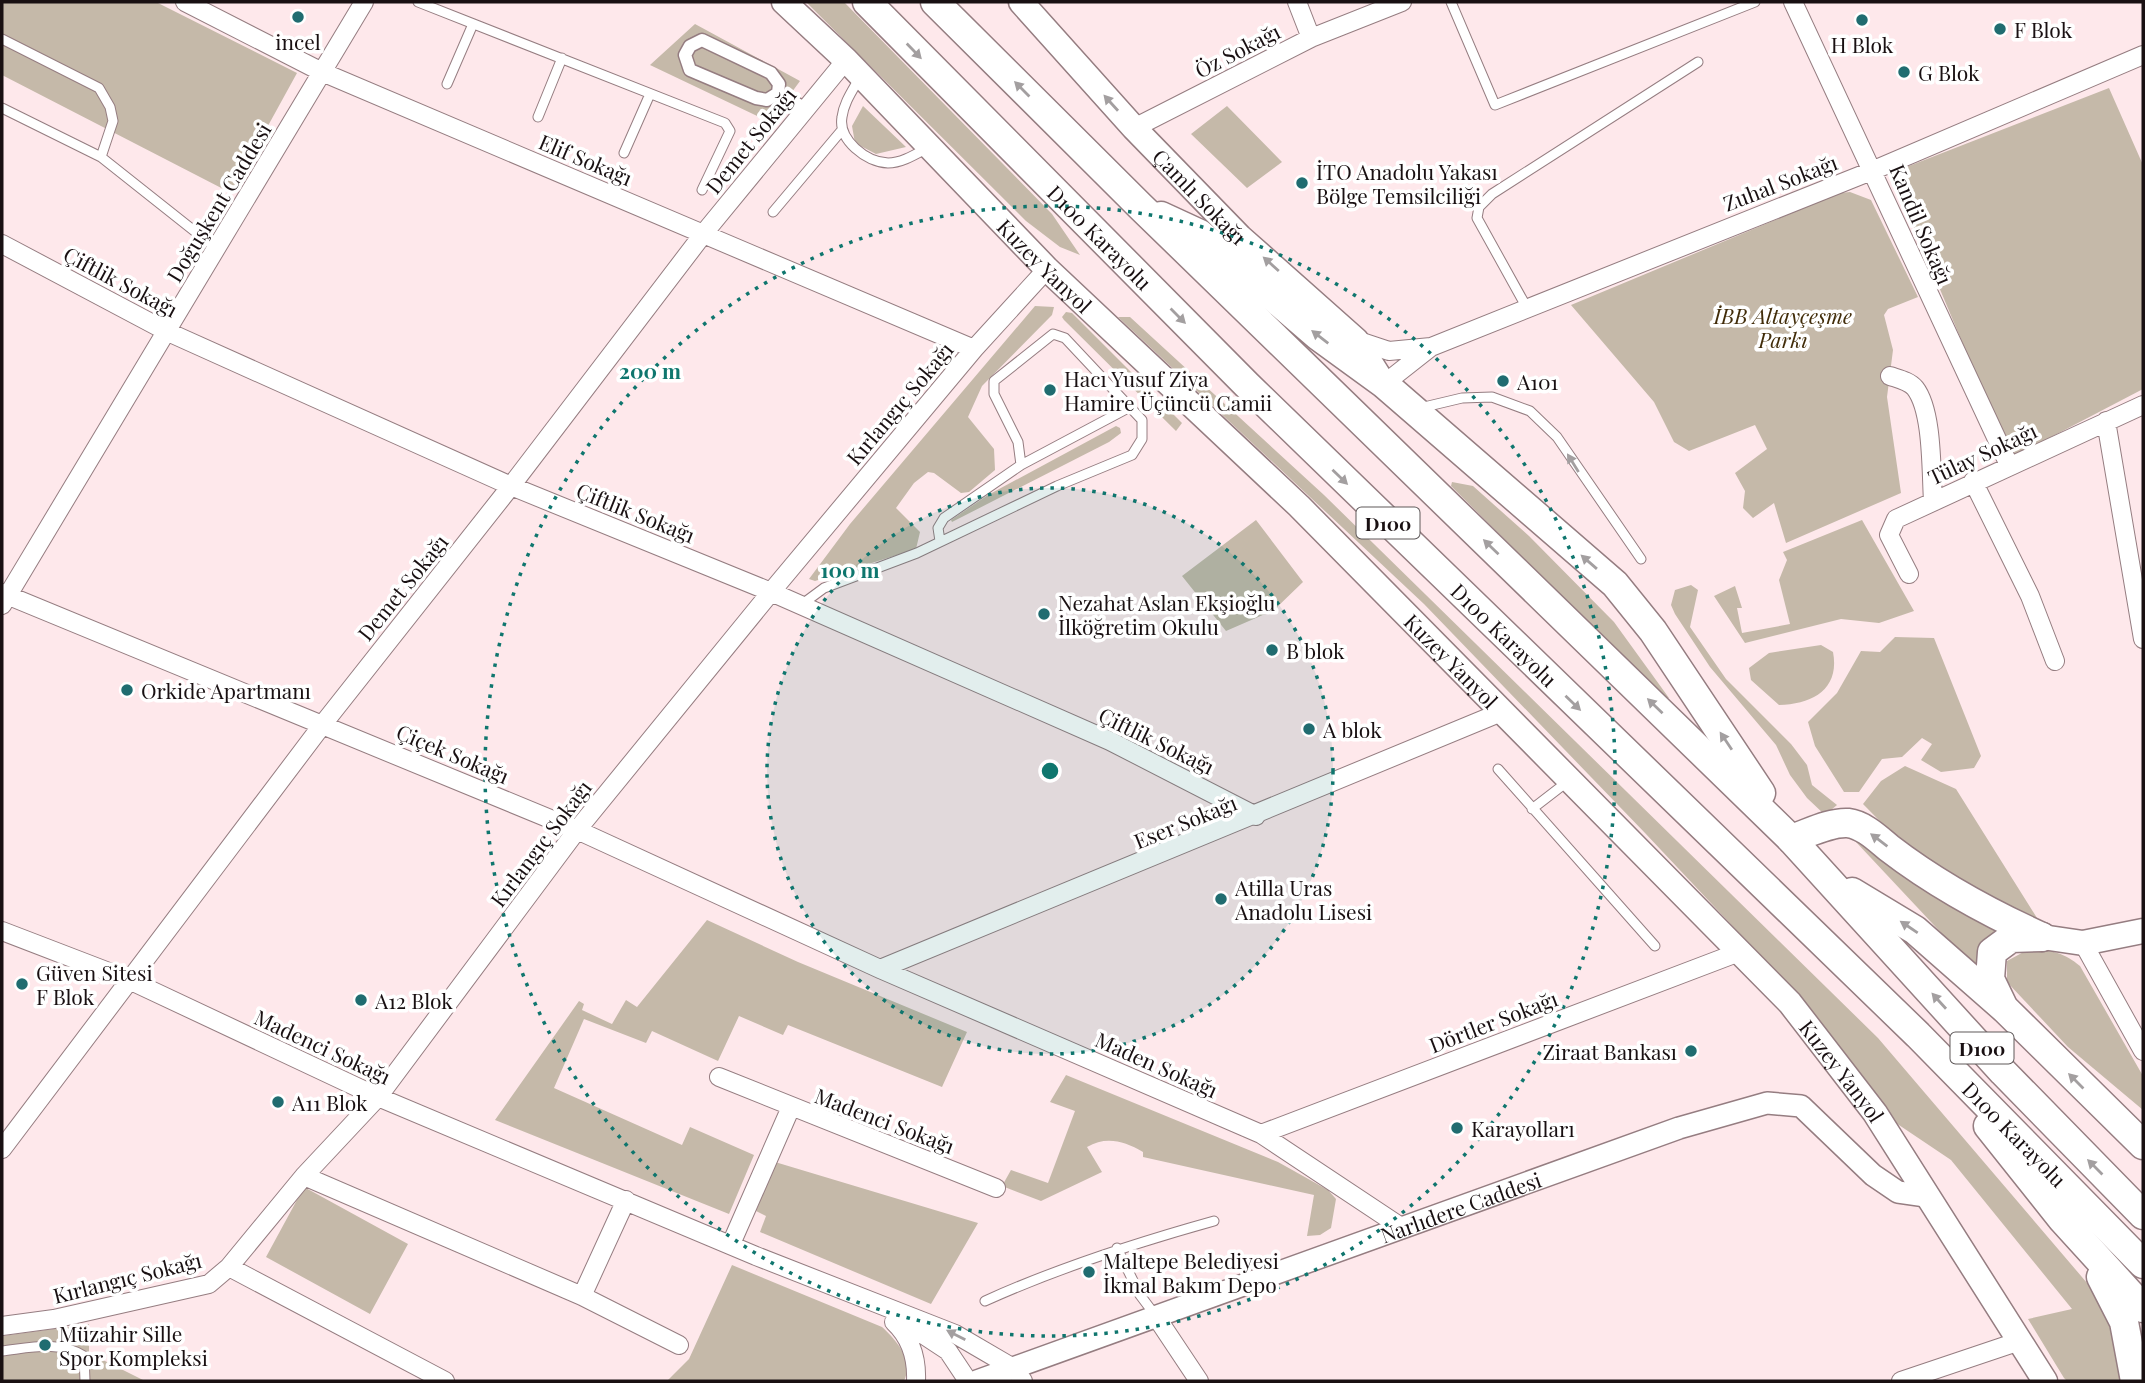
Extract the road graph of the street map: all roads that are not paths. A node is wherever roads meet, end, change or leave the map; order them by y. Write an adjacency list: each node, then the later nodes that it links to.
1 (185, 2): 20 (street, Elif Sokağı)
2 (364, 2): 20 (street, Doğuşkent Caddesi)
3 (418, 2): 13 (lane)
4 (784, 2): 19 (main road, Kuzey Yanyol)
5 (867, 2): 82 (highway, D100 Karayolu / D100, one-way to 82)
6 (935, 2): 34 (highway, D100 Karayolu / D100, one-way to 6)
7 (1021, 2): 27 (main road, Çamlı Sokağı, one-way to 7)
8 (1297, 2): 14 (street)
9 (1402, 2): 14 (street, Öz Sokağı)
10 (1451, 2): 11 (lane)
11 (1755, 2)
12 (1793, 2): 32 (street, Kandil Sokağı)
13 (473, 24): 17 (lane); 21 (lane)
14 (1311, 38): 27 (street, Öz Sokağı)
15 (2, 40): 31 (lane)
16 (2143, 55): 32 (street, Zuhal Sokağı)
17 (562, 58): 23 (lane); 26 (lane)
18 (1698, 62): 40 (lane)
19 (854, 68): 25 (street, Demet Sokağı); 28 (lane); 29 (main road, Kuzey Yanyol)
20 (322, 72): 36 (street, Elif Sokağı); 38 (street, Doğuşkent Caddesi)
21 (447, 84)
22 (778, 93): 22 (street); 25 (street)
23 (650, 94): 30 (lane); 33 (lane)
24 (2, 108): 31 (lane)
25 (804, 108): 36 (street, Demet Sokağı)
26 (538, 117)
27 (1133, 128): 42 (main road, Çamlı Sokağı, one-way to 27)
28 (842, 130): 29 (lane); 35 (lane)
29 (929, 146): 39 (main road, Kuzey Yanyol)
30 (624, 153)
31 (101, 157): 38 (lane)
32 (1874, 170): 40 (street, Zuhal Sokağı); 51 (street, Kandil Sokağı)
33 (702, 190)
34 (1140, 206): 46 (highway, one-way to 34); 71 (highway, D100 Karayolu / D100, one-way to 34)
35 (773, 212)
36 (704, 233): 44 (street, Elif Sokağı); 54 (street, Demet Sokağı)
37 (2, 244): 41 (street, Çiftlik Sokağı)
38 (217, 250): 41 (street, Doğuşkent Caddesi)
39 (1047, 269): 44 (street, Kırlangıç Sokağı); 64 (main road, Kuzey Yanyol)
40 (1527, 308): 43 (street, Zuhal Sokağı)
41 (168, 332): 54 (street, Çiftlik Sokağı); 60 (street, Doğuşkent Caddesi)
42 (1356, 340): 43 (street, Zuhal Sokağı); 46 (main road, Çamlı Sokağı)
43 (1431, 348): 46 (street, Zuhal Sokağı)
44 (974, 349): 59 (street, Kırlangıç Sokağı)
45 (1891, 376): 55 (street)
46 (1384, 384): 49 (highway)
47 (2143, 404): 50 (street, Tülay Sokağı)
48 (1130, 407): 52 (lane); 52 (lane); 56 (lane)
49 (1412, 410): 57 (lane, one-way to 49); 71 (highway, one-way to 49)
50 (2106, 421): 51 (street, Tülay Sokağı); 62 (street)
51 (2009, 464): 53 (street, Tülay Sokağı)
52 (1021, 465): 56 (lane)
53 (1973, 481): 55 (street, Tülay Sokağı); 63 (street)
54 (511, 486): 59 (street, Çiftlik Sokağı); 65 (street, Demet Sokağı)
55 (1933, 501): 58 (street, Tülay Sokağı)
56 (940, 541): 61 (lane)
57 (1641, 559)
58 (1909, 574)
59 (771, 592): 61 (street, Çiftlik Sokağı); 70 (street, Kırlangıç Sokağı)
60 (4, 598): 65 (street, Çiçek Sokağı)
61 (801, 605): 69 (street, Çiftlik Sokağı)
62 (2143, 639)
63 (2055, 661)
64 (1504, 711): 67 (main road, Kuzey Yanyol); 69 (street, Eser Sokağı)
65 (323, 724): 70 (street, Çiçek Sokağı); 80 (street, Demet Sokağı)
66 (1498, 769): 68 (lane)
67 (1571, 778): 68 (lane); 78 (main road, Kuzey Yanyol)
68 (1532, 809): 77 (lane)
69 (1256, 816): 79 (street, Eser Sokağı)
70 (577, 830): 79 (street, Çiçek Sokağı); 85 (street, Kırlangıç Sokağı)
71 (1791, 839): 72 (highway, D100 Karayolu / D100); 75 (highway, one-way to 71)
72 (1826, 876): 81 (highway, one-way to 72); 94 (highway, D100 Karayolu / D100, one-way to 72)
73 (2, 931): 80 (street, Madenci Sokağı)
74 (2143, 931): 76 (main road)
75 (2042, 937): 76 (main road); 81 (highway)
76 (2083, 943): 83 (street)
77 (1655, 946)
78 (1742, 951): 87 (street, Dörtler Sokağı); 92 (main road, Kuzey Yanyol)
79 (880, 969): 87 (street, Maden Sokağı)
80 (127, 979): 85 (street, Madenci Sokağı); 89 (street, Demet Sokağı)
81 (2005, 1009): 88 (highway, one-way to 81)
82 (1918, 1035): 95 (highway); 100 (highway, D100 Karayolu / D100)
83 (2143, 1051)
84 (719, 1077): 86 (street, Madenci Sokağı)
85 (378, 1097): 90 (street, Kırlangıç Sokağı); 93 (street, Madenci Sokağı)
86 (790, 1107): 91 (street, Madenci Sokağı); 98 (street)
87 (1261, 1134): 97 (street, Maden Sokağı)
88 (2143, 1145)
89 (2, 1149)
90 (304, 1176): 101 (street, Kırlangıç Sokağı); 102 (street)
91 (996, 1188)
92 (1926, 1196): 97 (street, Narlıdere Caddesi); 108 (main road, Kuzey Yanyol)
93 (626, 1200): 98 (street, Madenci Sokağı); 102 (street)
94 (2143, 1216)
95 (2062, 1219): 105 (highway); 122 (highway)
96 (1214, 1221): 99 (lane)
97 (1401, 1227): 106 (street, Narlıdere Caddesi)
98 (731, 1244): 104 (street, Madenci Sokağı)
99 (1117, 1248): 103 (lane); 106 (lane)
100 (2143, 1264)
101 (229, 1267): 107 (street, Kırlangıç Sokağı); 113 (street)
102 (582, 1296): 109 (street)
103 (985, 1301)
104 (874, 1303): 111 (street, one-way to 104); 114 (street); 115 (street)
105 (2143, 1308)
106 (1155, 1315): 111 (street, Narlıdere Caddesi); 117 (street)
107 (2, 1326)
108 (2017, 1342): 118 (street); 119 (street); 120 (main road, Kuzey Yanyol); 121 (street)
109 (679, 1345)
110 (2, 1351): 112 (lane)
111 (1019, 1375): 116 (street, Narlıdere Caddesi)
112 (85, 1381)
113 (445, 1381)
114 (916, 1381)
115 (968, 1381)
116 (977, 1381)
117 (1199, 1381)
118 (1901, 1381)
119 (2038, 1381)
120 (2045, 1381)
121 (2055, 1381)
122 (2135, 1381)

